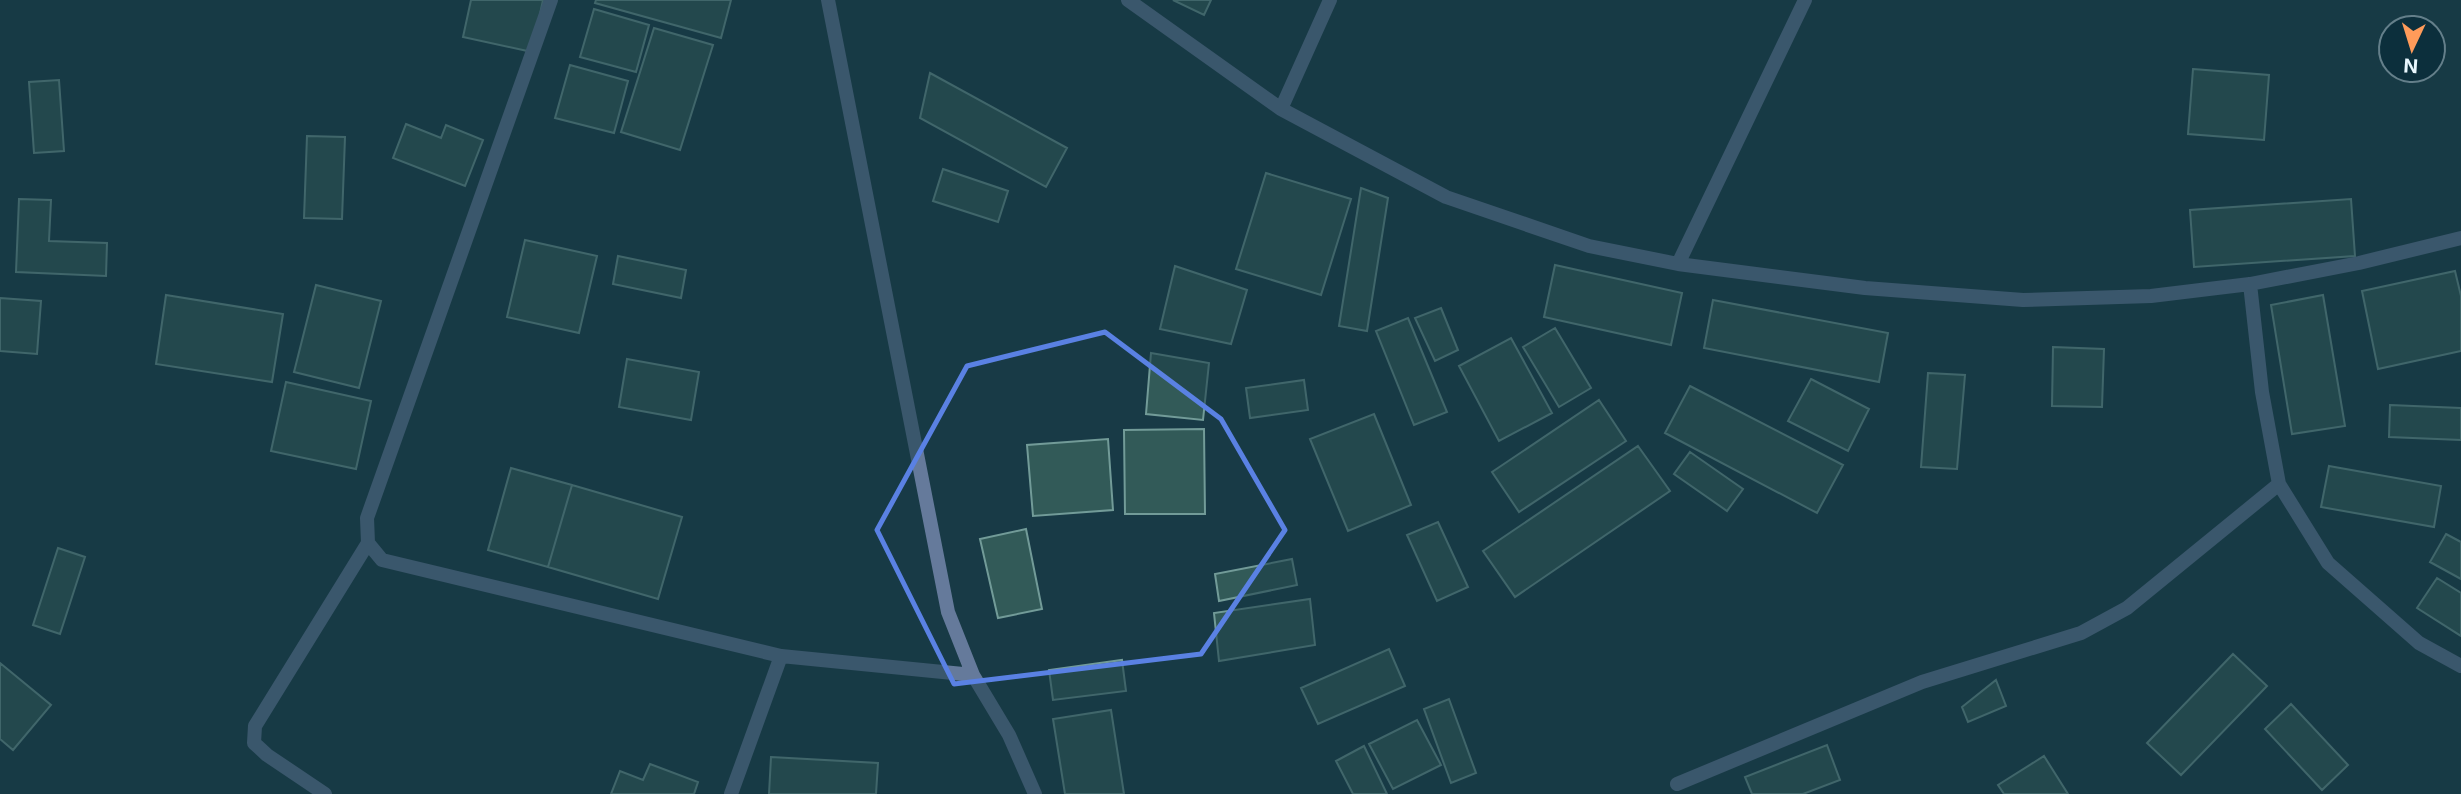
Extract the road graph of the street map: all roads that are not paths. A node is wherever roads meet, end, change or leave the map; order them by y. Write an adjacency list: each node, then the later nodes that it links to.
1 (551, 0): 11 (street)
2 (828, 0): 14 (street)
3 (1128, 0): 6 (street)
4 (1331, 0): 6 (street)
5 (1805, 0): 8 (street)
6 (1281, 109): 8 (street)
7 (2461, 238): 9 (street)
8 (1678, 264): 9 (street)
9 (2250, 284): 10 (street)
10 (2279, 484): 13 (street); 15 (street)
11 (368, 543): 12 (street); 16 (street)
12 (781, 656): 14 (street); 17 (street)
13 (2461, 666)
14 (973, 675): 18 (street)
15 (1677, 785)
16 (325, 794)
17 (731, 794)
18 (1035, 794)

